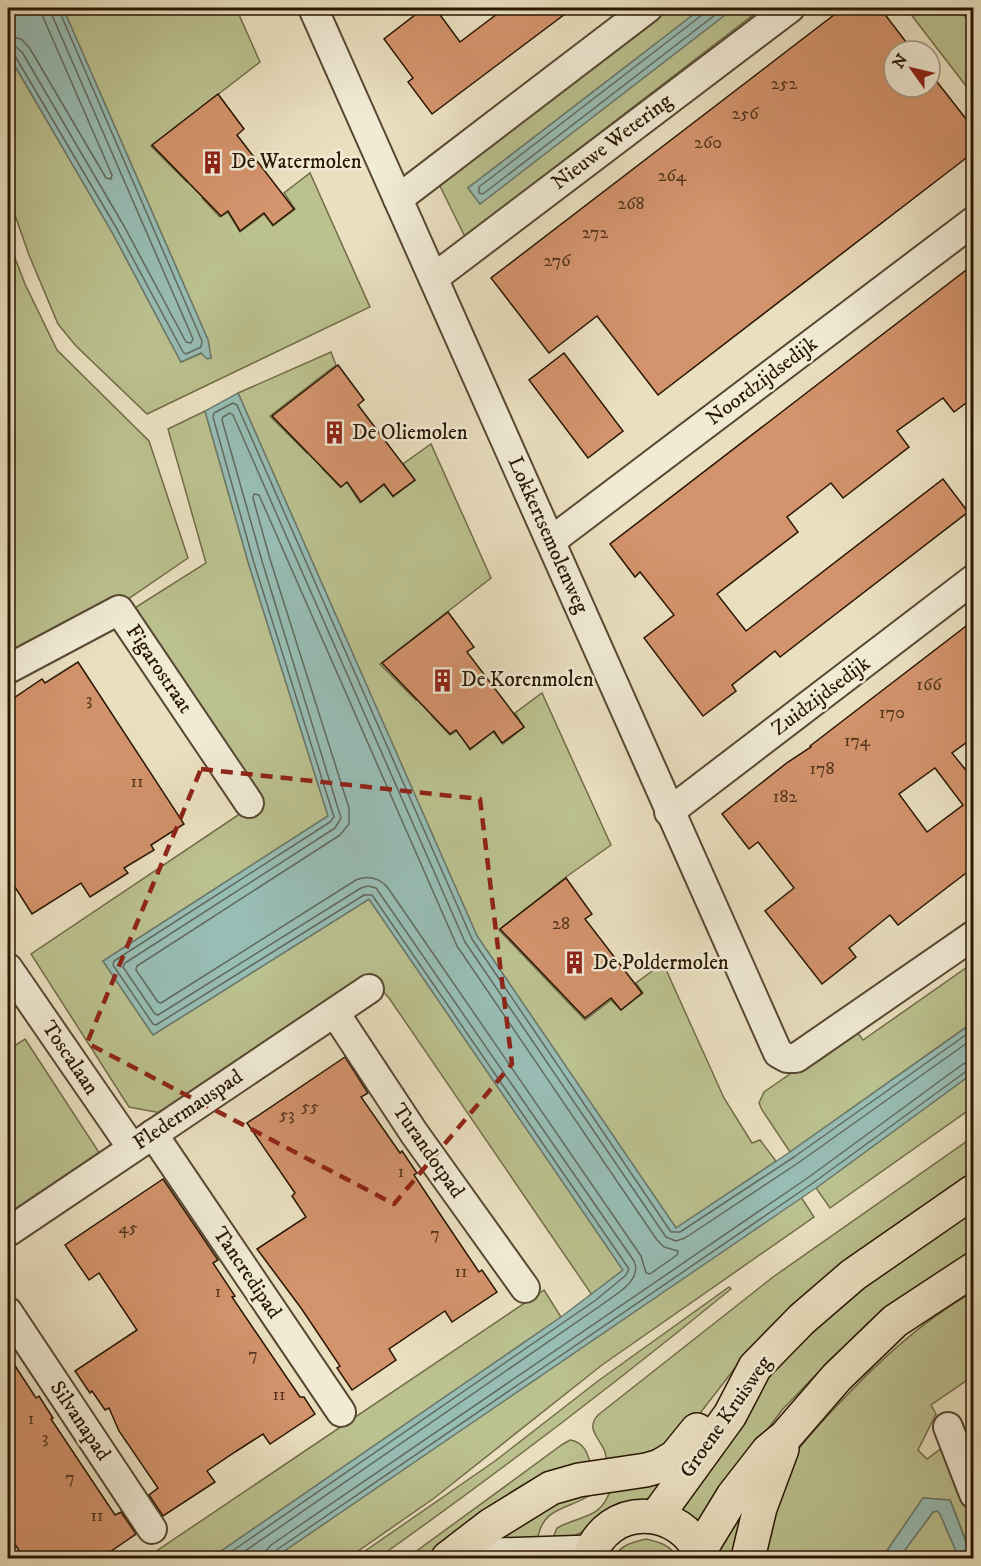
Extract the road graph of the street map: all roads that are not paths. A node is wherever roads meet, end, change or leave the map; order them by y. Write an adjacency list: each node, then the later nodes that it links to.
1 (313, 8): 4 (street, Lokkertsemolenweg)
2 (648, 8): 4 (street)
3 (790, 8): 6 (street, Nieuwe Wetering)
4 (398, 199): 6 (street, Lokkertsemolenweg)
5 (974, 221): 7 (street, Noordzijdsedijk)
6 (435, 277): 7 (street, Lokkertsemolenweg)
7 (551, 541): 11 (street, Lokkertsemolenweg)
8 (974, 579): 11 (street, Zuidzijdsedijk)
9 (8, 669): 10 (street, Figarostraat)
10 (249, 802)
11 (669, 812): 12 (street, Lokkertsemolenweg)
12 (974, 935)
13 (8, 968): 16 (street, Toscalaan)
14 (369, 988): 15 (street, Fledermauspad)
15 (335, 1013): 16 (street, Fledermauspad); 20 (street, Turandotpad)
16 (142, 1141): 18 (street, Fledermauspad); 23 (street, Tancredipad)
17 (974, 1191): 22 (main road, Groene Kruisweg)
18 (8, 1232)
19 (974, 1269): 25 (main road)
20 (525, 1288)
21 (8, 1312): 28 (street, Silvanapad)
22 (755, 1367): 27 (main road, Groene Kruisweg); 31 (main road)
23 (341, 1412)
24 (948, 1427): 26 (street)
25 (785, 1437): 29 (main road); 33 (main road)
26 (974, 1494)
27 (656, 1517): 29 (main road); 30 (main road)
28 (152, 1529)
29 (701, 1554)
30 (590, 1555): 32 (main road)
31 (448, 1558)
32 (483, 1558)
33 (748, 1558)

